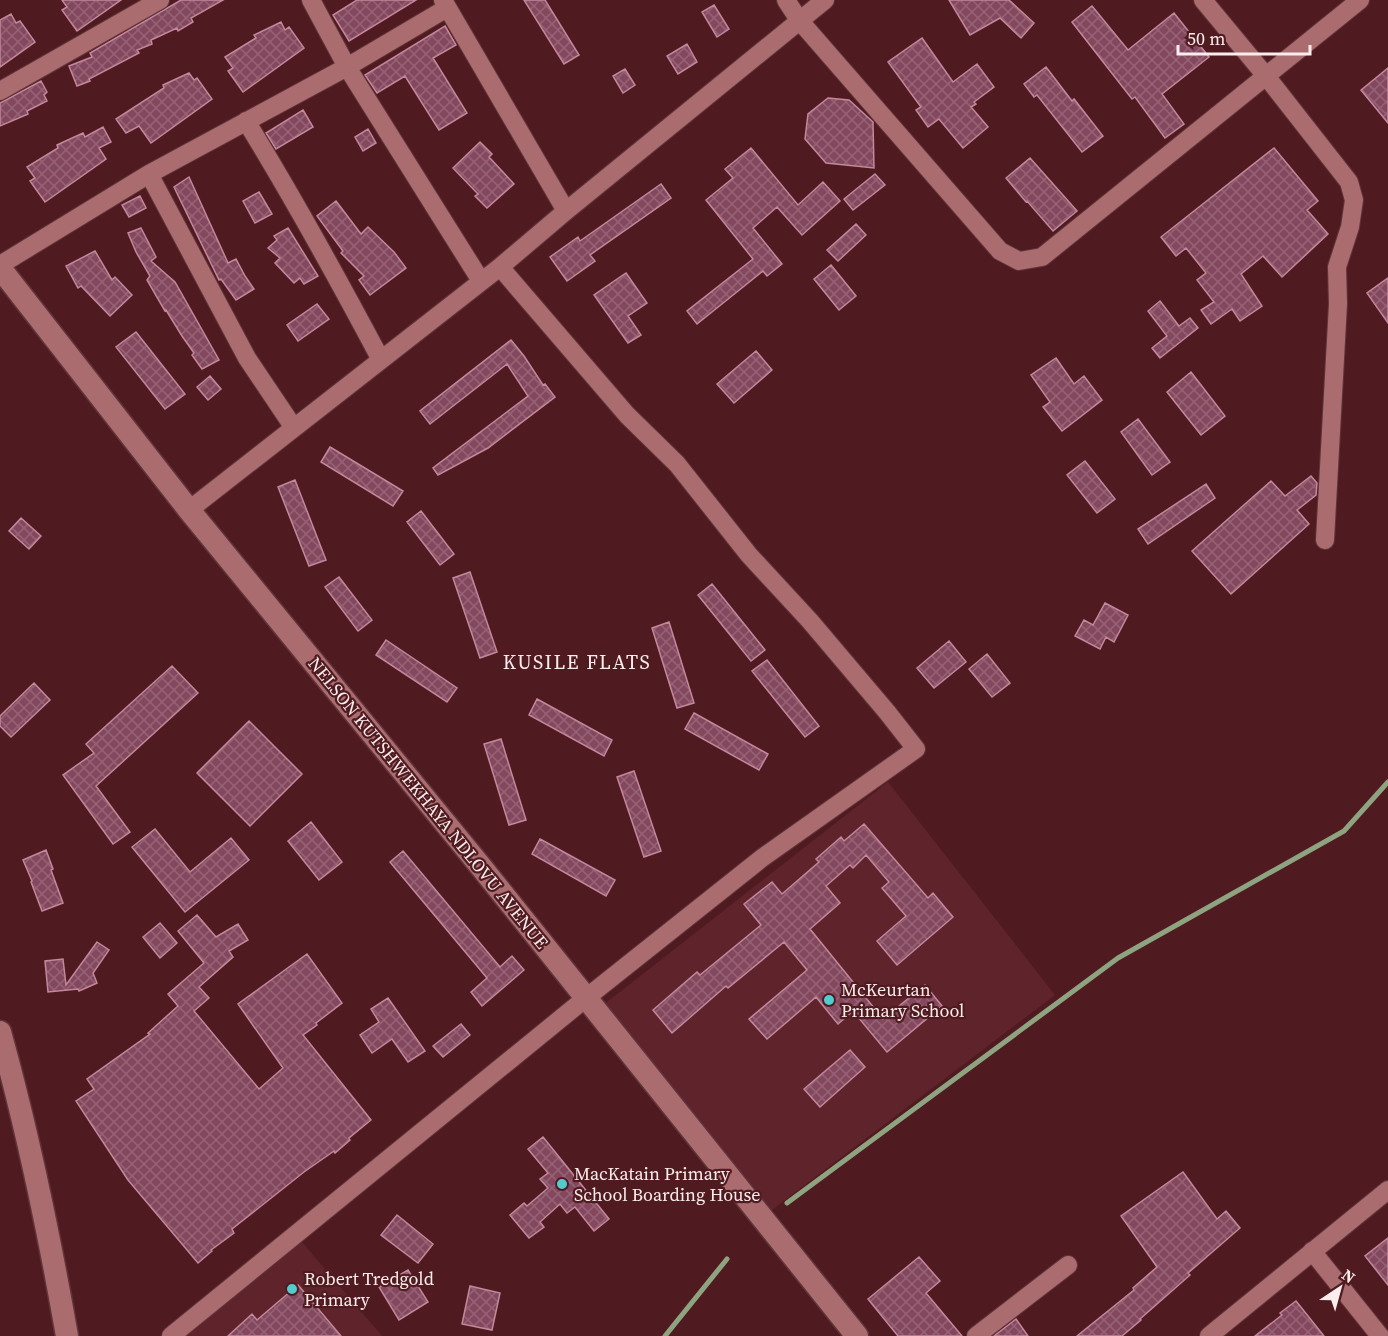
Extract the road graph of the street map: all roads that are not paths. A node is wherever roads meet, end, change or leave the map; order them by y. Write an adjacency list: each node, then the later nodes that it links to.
1 (160, 0): 11 (street)
2 (310, 0): 9 (street)
3 (786, 0): 8 (street)
4 (825, 0): 8 (street)
5 (1203, 0): 10 (street)
6 (1360, 0): 10 (street)
7 (445, 4): 9 (street); 14 (street)
8 (799, 20): 10 (street); 14 (street)
9 (347, 67): 12 (street); 17 (street)
10 (1266, 76): 21 (street)
11 (0, 91)
12 (246, 121): 13 (street); 18 (street)
13 (149, 174): 15 (street); 19 (street)
14 (566, 211): 16 (street)
15 (0, 267): 20 (street, NELSON KUTSHWEKHAYA NDLOVU AVENUE)
16 (500, 267): 17 (street); 22 (street)
17 (481, 280): 18 (street)
18 (381, 360): 19 (street)
19 (294, 428): 20 (street)
20 (189, 510): 22 (street, NELSON KUTSHWEKHAYA NDLOVU AVENUE)
21 (1325, 540)
22 (586, 998): 28 (street); 29 (street, NELSON KUTSHWEKHAYA NDLOVU AVENUE)
23 (0, 1032): 27 (street)
24 (1388, 1190): 25 (street)
25 (1312, 1251): 31 (street); 32 (street)
26 (1068, 1265): 30 (street)
27 (67, 1336)
28 (171, 1336)
29 (857, 1336)
30 (976, 1336)
31 (1209, 1336)
32 (1380, 1336)

